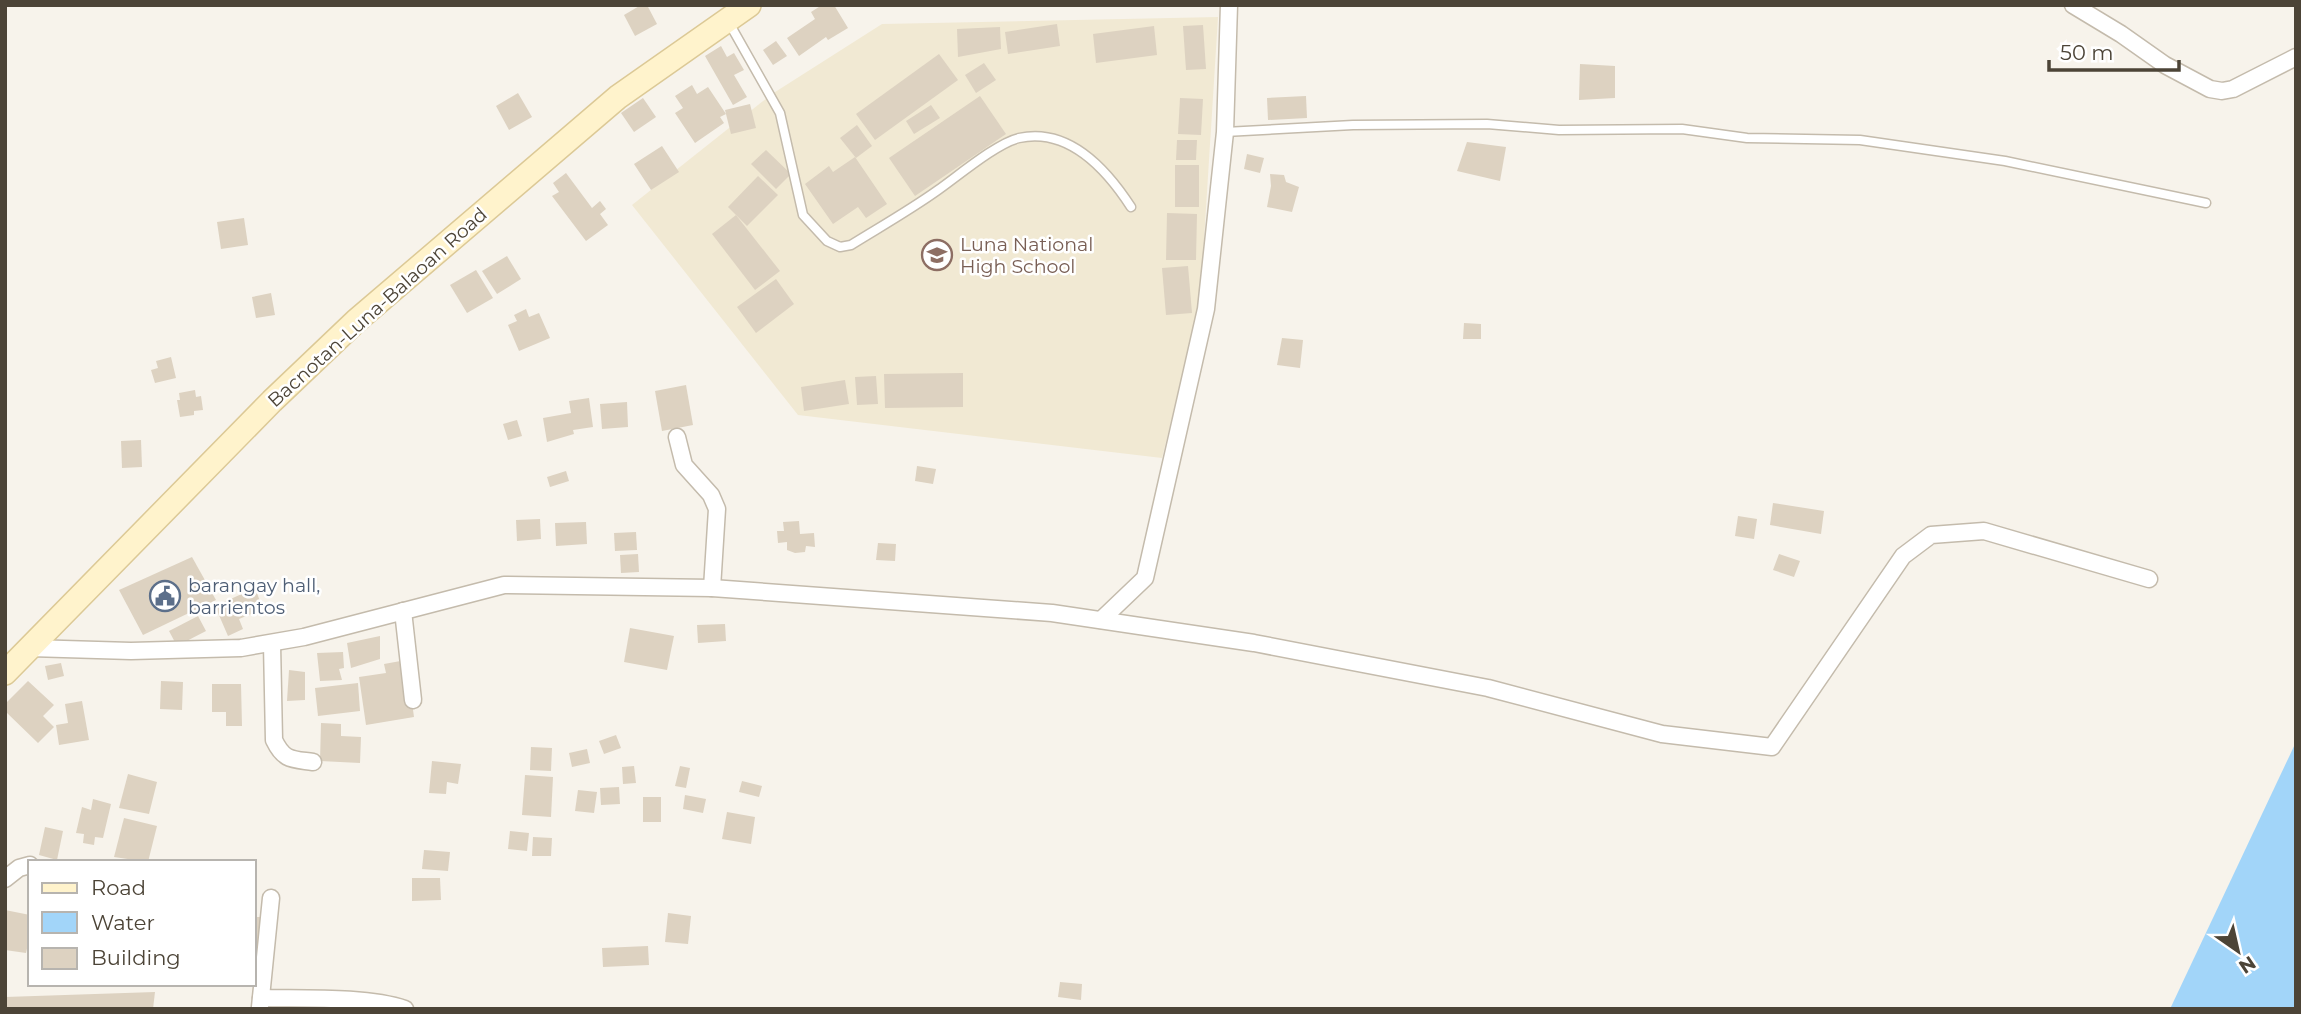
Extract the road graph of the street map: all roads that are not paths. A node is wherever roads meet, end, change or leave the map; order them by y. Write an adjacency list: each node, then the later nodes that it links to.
1 (749, 5): 4 (main road, Bacnotan-Luna-Balaoan Road)
2 (1229, 5): 6 (street)
3 (2073, 5): 5 (street)
4 (727, 19): 8 (lane); 15 (main road, Bacnotan-Luna-Balaoan Road)
5 (2296, 57)
6 (1225, 132): 7 (lane); 13 (street)
7 (2206, 203)
8 (1131, 207)
9 (677, 437): 11 (street)
10 (2149, 579): 13 (street)
11 (712, 588): 12 (street); 13 (street)
12 (403, 611): 14 (street); 17 (street)
13 (1101, 620)
14 (272, 644): 15 (street); 18 (street)
15 (30, 648): 16 (main road, Bacnotan-Luna-Balaoan Road)
16 (5, 673)
17 (413, 700)
18 (313, 762)
19 (28, 866): 20 (street)
20 (5, 879)
21 (271, 898): 22 (street)
22 (261, 1003): 23 (street)
23 (405, 1009)

